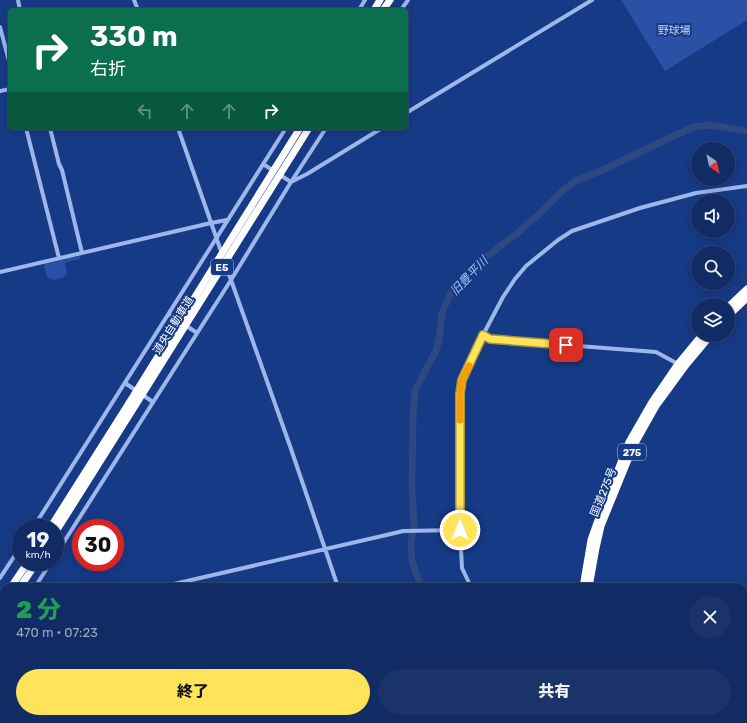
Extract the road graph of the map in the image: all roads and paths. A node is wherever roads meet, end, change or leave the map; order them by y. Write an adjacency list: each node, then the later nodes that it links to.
1 (589, 1): 4 (street)
2 (0, 27): 3 (street)
3 (8, 57)
4 (408, 112)
5 (27, 130): 20 (street)
6 (51, 130): 19 (street)
7 (179, 130): 17 (street)
8 (285, 130): 13 (street)
9 (299, 130): 35 (highway, 道央自動車道 / E5, bridge)
10 (308, 130): 35 (highway, 道央自動車道 / E5, bridge)
11 (325, 130): 14 (street)
12 (379, 130): 14 (street)
13 (263, 164): 14 (street); 16 (street)
14 (291, 182): 22 (street)
15 (747, 186): 29 (street)
16 (228, 220): 17 (street); 18 (street)
17 (211, 223): 18 (street); 19 (street)
18 (216, 238): 22 (street); 27 (street)
19 (82, 253): 20 (street)
20 (59, 258): 21 (street)
21 (0, 272)
22 (231, 280): 28 (street); 42 (street)
23 (747, 289): 25 (highway)
24 (747, 298): 26 (highway)
25 (735, 300)
26 (735, 309)
27 (169, 314): 28 (street); 33 (street)
28 (197, 333): 34 (street)
29 (483, 335): 32 (street); 40 (street)
30 (696, 342): 32 (highway, 国道275号 / 275)
31 (705, 342): 55 (highway, 国道275号 / 275)
32 (678, 364): 54 (highway, 国道275号 / 275)
33 (125, 383): 34 (street); 37 (street)
34 (154, 402): 41 (street)
35 (132, 404): 36 (highway, 道央自動車道 / E5)
36 (73, 499): 38 (highway, 道央自動車道 / E5); 39 (highway, 道央自動車道 / E5)
37 (39, 519)
38 (57, 519)
39 (62, 519)
40 (460, 530): 42 (street); 53 (street)
41 (64, 542)
42 (325, 549): 51 (street); 52 (street)
43 (12, 560): 47 (street)
44 (22, 571): 48 (highway)
45 (31, 571): 49 (highway)
46 (44, 571): 50 (street)
47 (0, 578)
48 (14, 583)
49 (23, 583)
50 (37, 583)
51 (178, 583)
52 (337, 583)
53 (469, 583)
54 (584, 583)
55 (590, 583)

